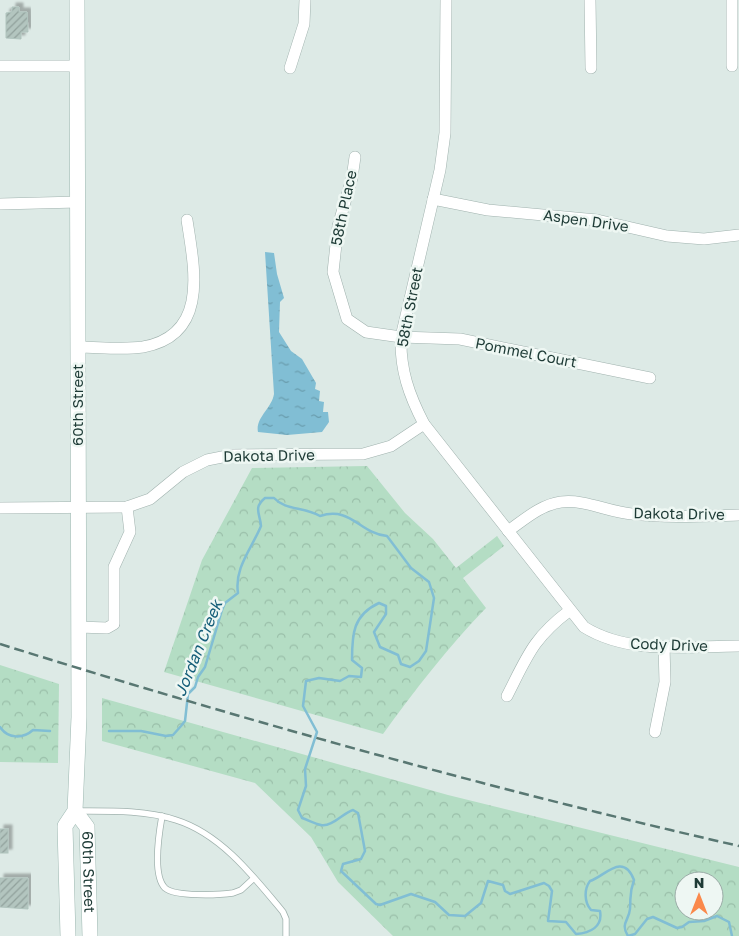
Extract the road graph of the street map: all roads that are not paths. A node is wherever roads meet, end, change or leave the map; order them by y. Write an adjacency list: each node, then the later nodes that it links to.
1 (77, 0): 7 (main road, 60th Street)
2 (305, 0): 9 (street)
3 (446, 0): 12 (street, 58th Street)
4 (590, 0): 10 (street)
5 (732, 0): 8 (street)
6 (0, 66): 7 (street)
7 (78, 66): 13 (main road, 60th Street)
8 (732, 66)
9 (290, 68)
10 (591, 68)
11 (355, 157): 17 (street, 58th Place)
12 (434, 199): 16 (street, Aspen Drive); 17 (street, 58th Street)
13 (78, 202): 14 (street); 18 (main road, 60th Street)
14 (0, 204)
15 (188, 220): 18 (street)
16 (739, 235)
17 (401, 337): 19 (street, Pommel Court); 20 (street, 58th Street)
18 (78, 347): 21 (main road, 60th Street)
19 (650, 378)
20 (424, 424): 22 (street, Dakota Drive); 25 (street, 58th Street)
21 (78, 507): 22 (street, Dakota Drive); 23 (street, Dakota Drive); 27 (main road, 60th Street)
22 (127, 507): 27 (street)
23 (0, 508)
24 (739, 515): 25 (street, Dakota Drive)
25 (508, 531): 26 (street, 58th Street)
26 (569, 611): 28 (street, 58th Street); 31 (street)
27 (78, 627): 33 (main road, 60th Street)
28 (601, 638): 29 (street, Cody Drive)
29 (664, 646): 30 (street, Cody Drive); 32 (street)
30 (739, 646)
31 (507, 696)
32 (655, 732)
33 (75, 811): 34 (lane); 36 (main road, 60th Street); 37 (main road, 60th Street)
34 (162, 816): 35 (lane); 35 (lane)
35 (253, 878): 38 (lane)
36 (68, 936)
37 (90, 936)
38 (286, 936)

